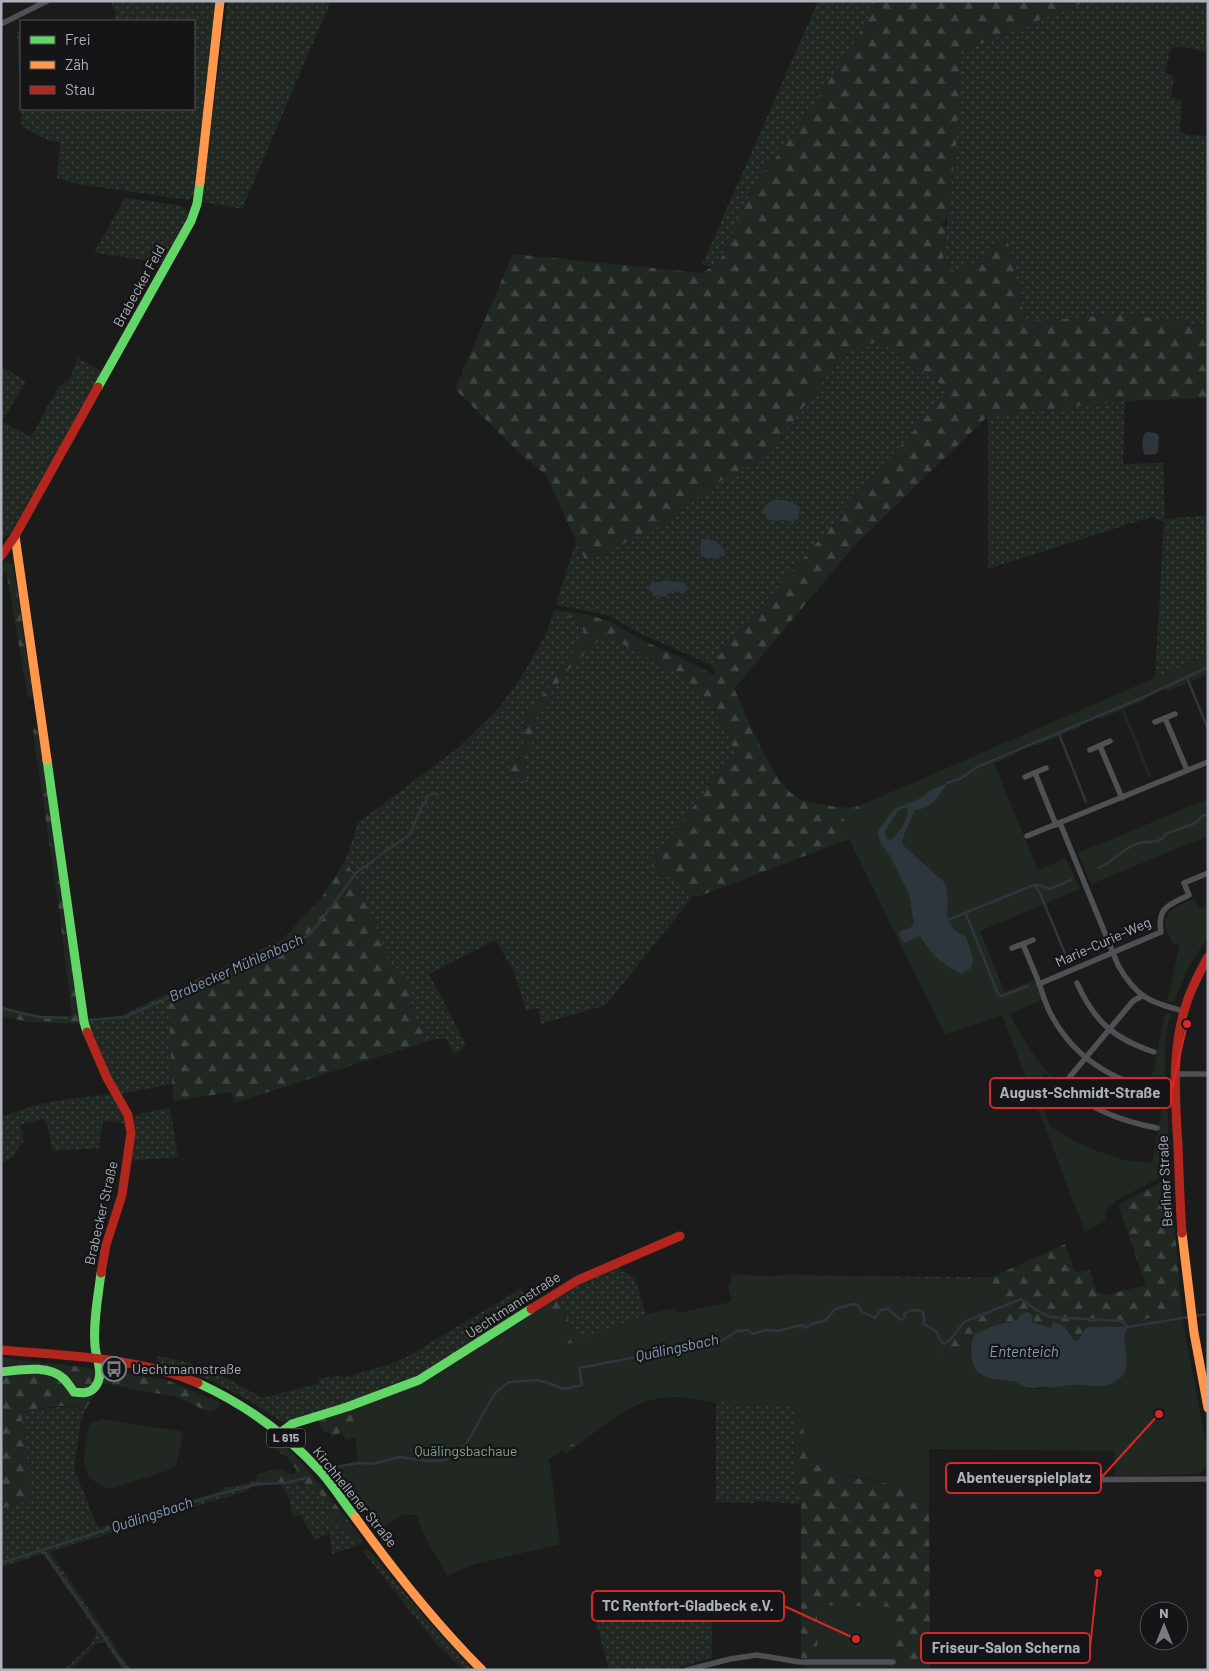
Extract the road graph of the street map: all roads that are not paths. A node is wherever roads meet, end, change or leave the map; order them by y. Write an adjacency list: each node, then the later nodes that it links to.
1 (47, 1): 3 (street)
2 (220, 1): 4 (street, Brabecker Feld)
3 (1, 24)
4 (15, 536): 5 (street, Brabecker Feld); 41 (street, Brabecker Straße)
5 (1, 556)
6 (1175, 714): 7 (street)
7 (1165, 718): 8 (street); 14 (street)
8 (1155, 722)
9 (1110, 741): 10 (street)
10 (1100, 746): 11 (street); 17 (street)
11 (1090, 750)
12 (1208, 762): 14 (street)
13 (1046, 768): 15 (street)
14 (1187, 770): 17 (street)
15 (1035, 773): 16 (street); 18 (street)
16 (1025, 777)
17 (1122, 798): 18 (street)
18 (1058, 824): 19 (street); 24 (street)
19 (1027, 836)
20 (1208, 873): 24 (street, Marie-Curie-Weg)
21 (1033, 940): 22 (street)
22 (1023, 944): 23 (street); 27 (street)
23 (1012, 948)
24 (1114, 953): 27 (street, Marie-Curie-Weg); 28 (street)
25 (1208, 957): 29 (street, Berliner Straße)
26 (1077, 982): 30 (street)
27 (1039, 984): 32 (street)
28 (1142, 996): 29 (street); 30 (street)
29 (1183, 1011): 33 (street, Berliner Straße)
30 (1109, 1029): 31 (street); 32 (street)
31 (1154, 1052)
32 (1086, 1058): 35 (street); 36 (street)
33 (1174, 1074): 34 (street); 36 (street, Berliner Straße)
34 (1208, 1074)
35 (1062, 1086): 37 (street); 38 (street)
36 (1175, 1092): 43 (street, Berliner Straße)
37 (1048, 1103)
38 (1156, 1128)
39 (680, 1236): 44 (street, Uechtmannstraße)
40 (1, 1350): 41 (street, Kirchhellener Straße / L 615)
41 (98, 1360): 42 (street, Brabecker Straße); 44 (street, Kirchhellener Straße / L 615)
42 (1, 1372)
43 (1208, 1408)
44 (280, 1433): 48 (street, Kirchhellener Straße / L 615)
45 (1208, 1479): 46 (street)
46 (1037, 1480)
47 (893, 1662): 49 (street)
48 (482, 1670)
49 (687, 1670)

